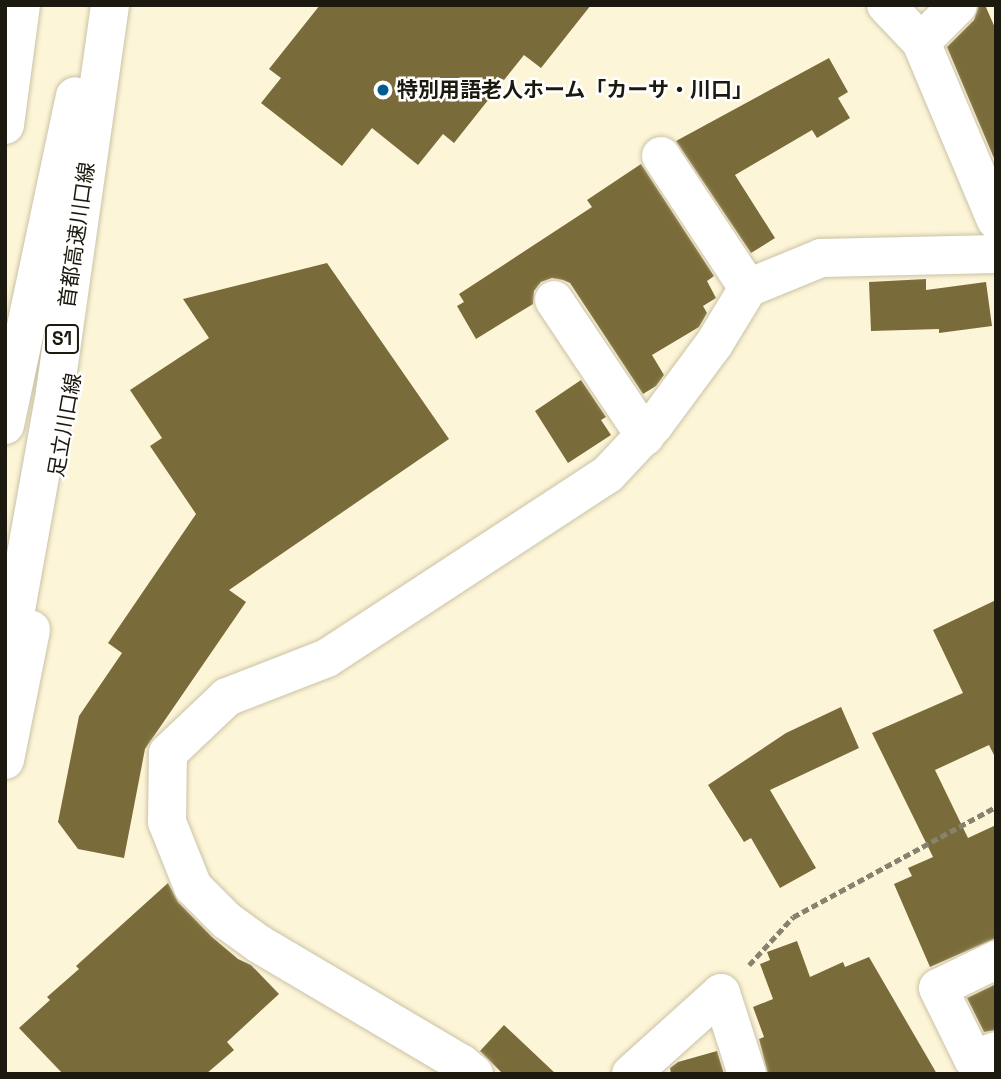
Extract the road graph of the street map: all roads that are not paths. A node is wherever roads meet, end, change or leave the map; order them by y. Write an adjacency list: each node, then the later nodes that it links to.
1 (21, 5): 8 (main road)
2 (98, 5): 14 (main road)
3 (110, 5): 16 (main road, 首都高速川口線 / S1)
4 (125, 5): 17 (main road, 足立川口線)
5 (886, 5): 7 (main road)
6 (958, 5): 7 (main road)
7 (922, 42): 10 (main road)
8 (5, 125)
9 (661, 156): 12 (main road)
10 (996, 220)
11 (996, 254): 12 (main road)
12 (748, 288): 15 (main road)
13 (554, 300): 15 (main road)
14 (5, 425)
15 (645, 436): 20 (main road)
16 (5, 671)
17 (5, 760)
18 (996, 960): 19 (main road)
19 (996, 1051)
20 (462, 1070)
21 (631, 1074): 22 (main road)
22 (747, 1074)

